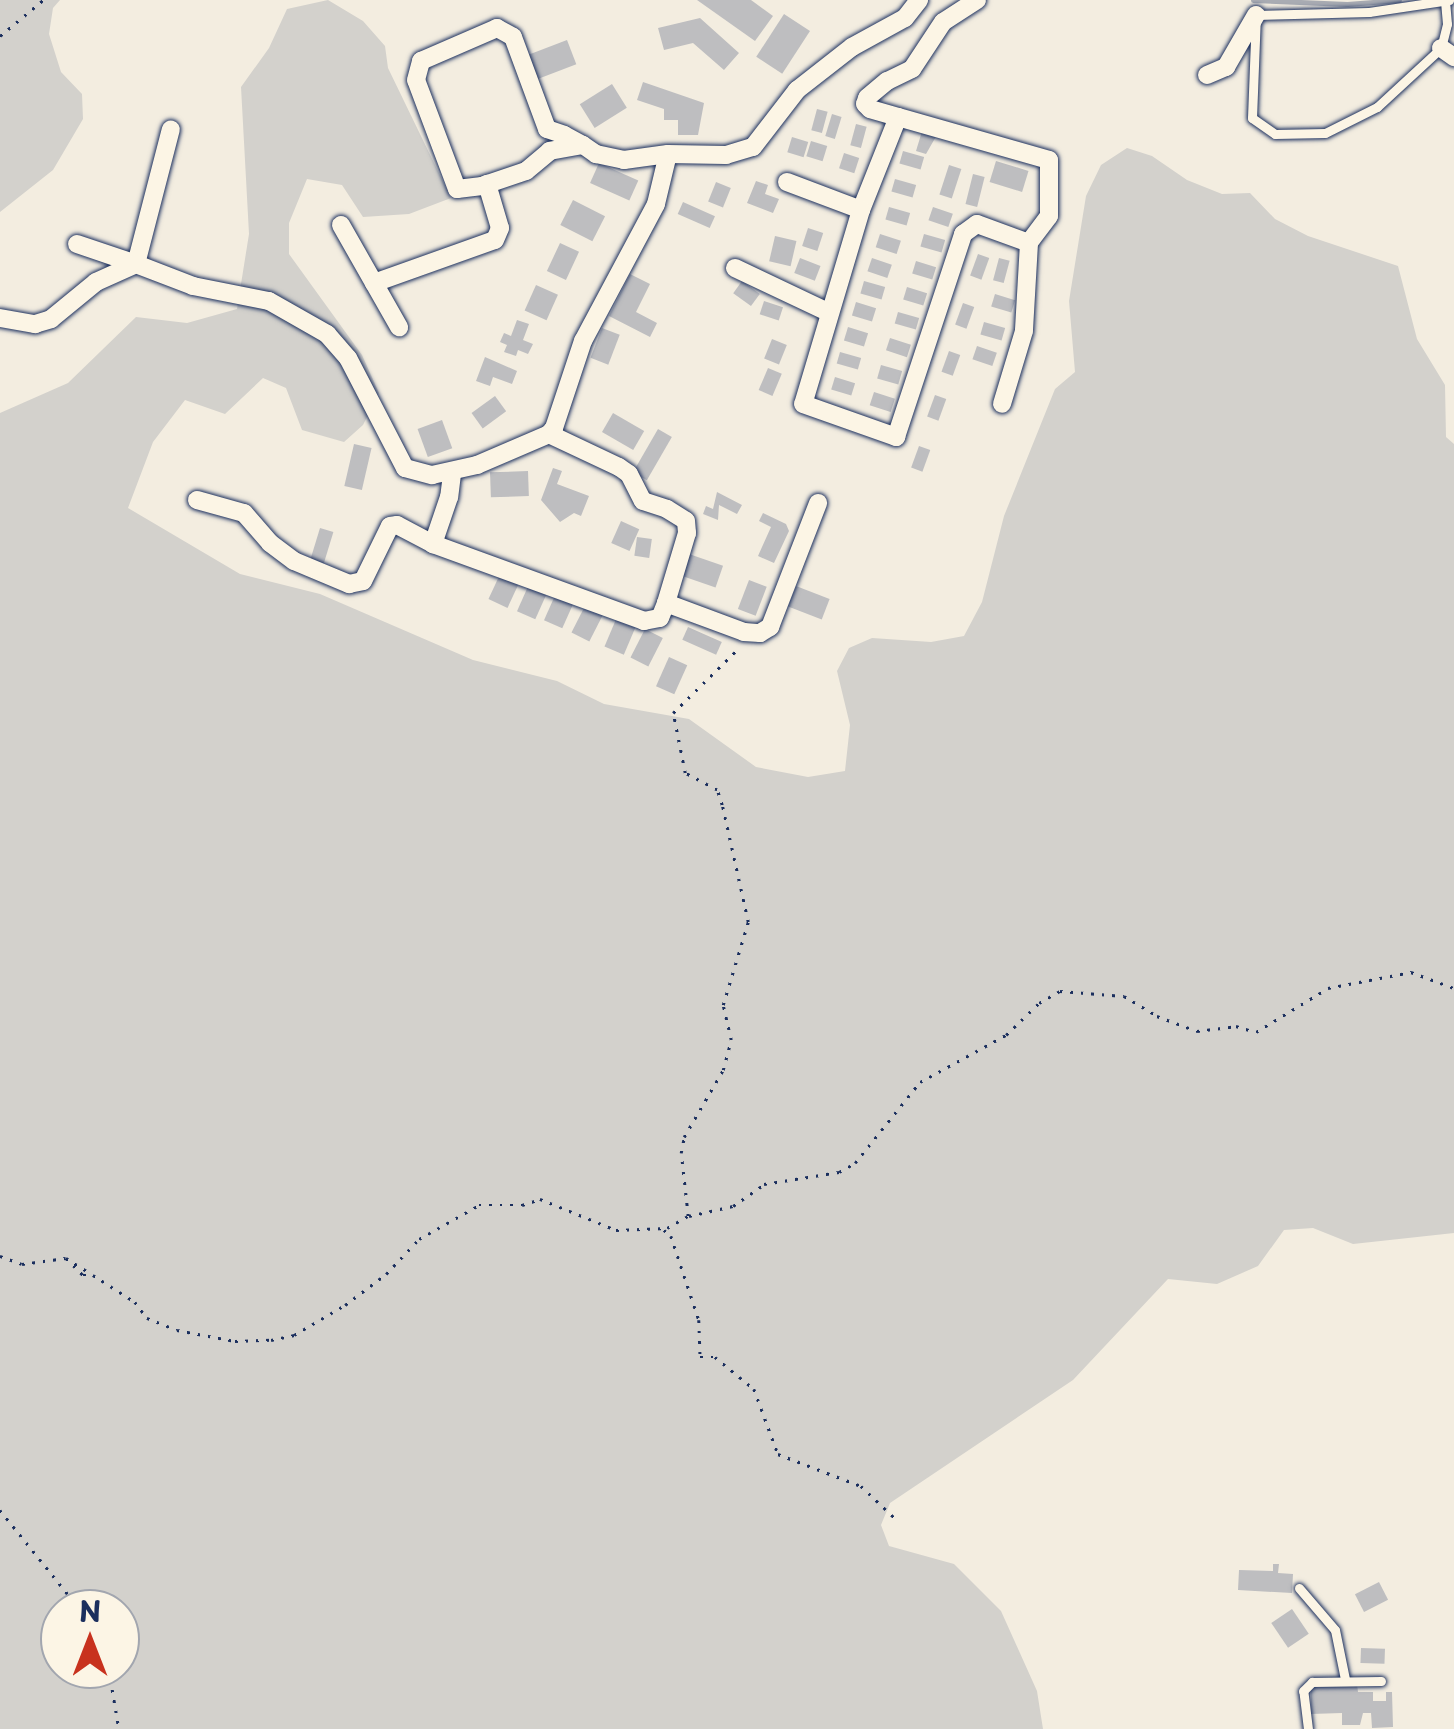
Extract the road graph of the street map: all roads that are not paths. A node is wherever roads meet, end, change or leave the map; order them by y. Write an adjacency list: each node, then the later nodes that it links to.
1 (919, 0): 10 (street)
2 (977, 0): 7 (street)
3 (1447, 0): 4 (lane); 5 (lane)
4 (1256, 14): 5 (lane); 6 (street)
5 (1448, 52)
6 (1207, 75)
7 (898, 118): 13 (street); 15 (street)
8 (171, 129): 17 (street)
9 (583, 144): 10 (street); 12 (street); 12 (street)
10 (668, 154): 24 (street)
11 (787, 182): 13 (street)
12 (488, 184): 19 (street)
13 (861, 210): 20 (street)
14 (341, 225): 19 (street)
15 (1029, 243): 20 (street); 23 (street)
16 (77, 244): 17 (street)
17 (136, 264): 21 (street); 25 (street)
18 (735, 268): 20 (street)
19 (374, 283): 22 (street)
20 (828, 312)
21 (0, 318)
22 (399, 327)
23 (1002, 404)
24 (549, 434): 25 (street); 29 (street)
25 (452, 474): 28 (street)
26 (197, 500): 28 (street)
27 (818, 504): 29 (street)
28 (433, 544): 29 (street)
29 (666, 603)
30 (1300, 1588): 31 (lane)
31 (1345, 1679): 32 (lane); 33 (lane)
32 (1381, 1681)
33 (1308, 1729)

